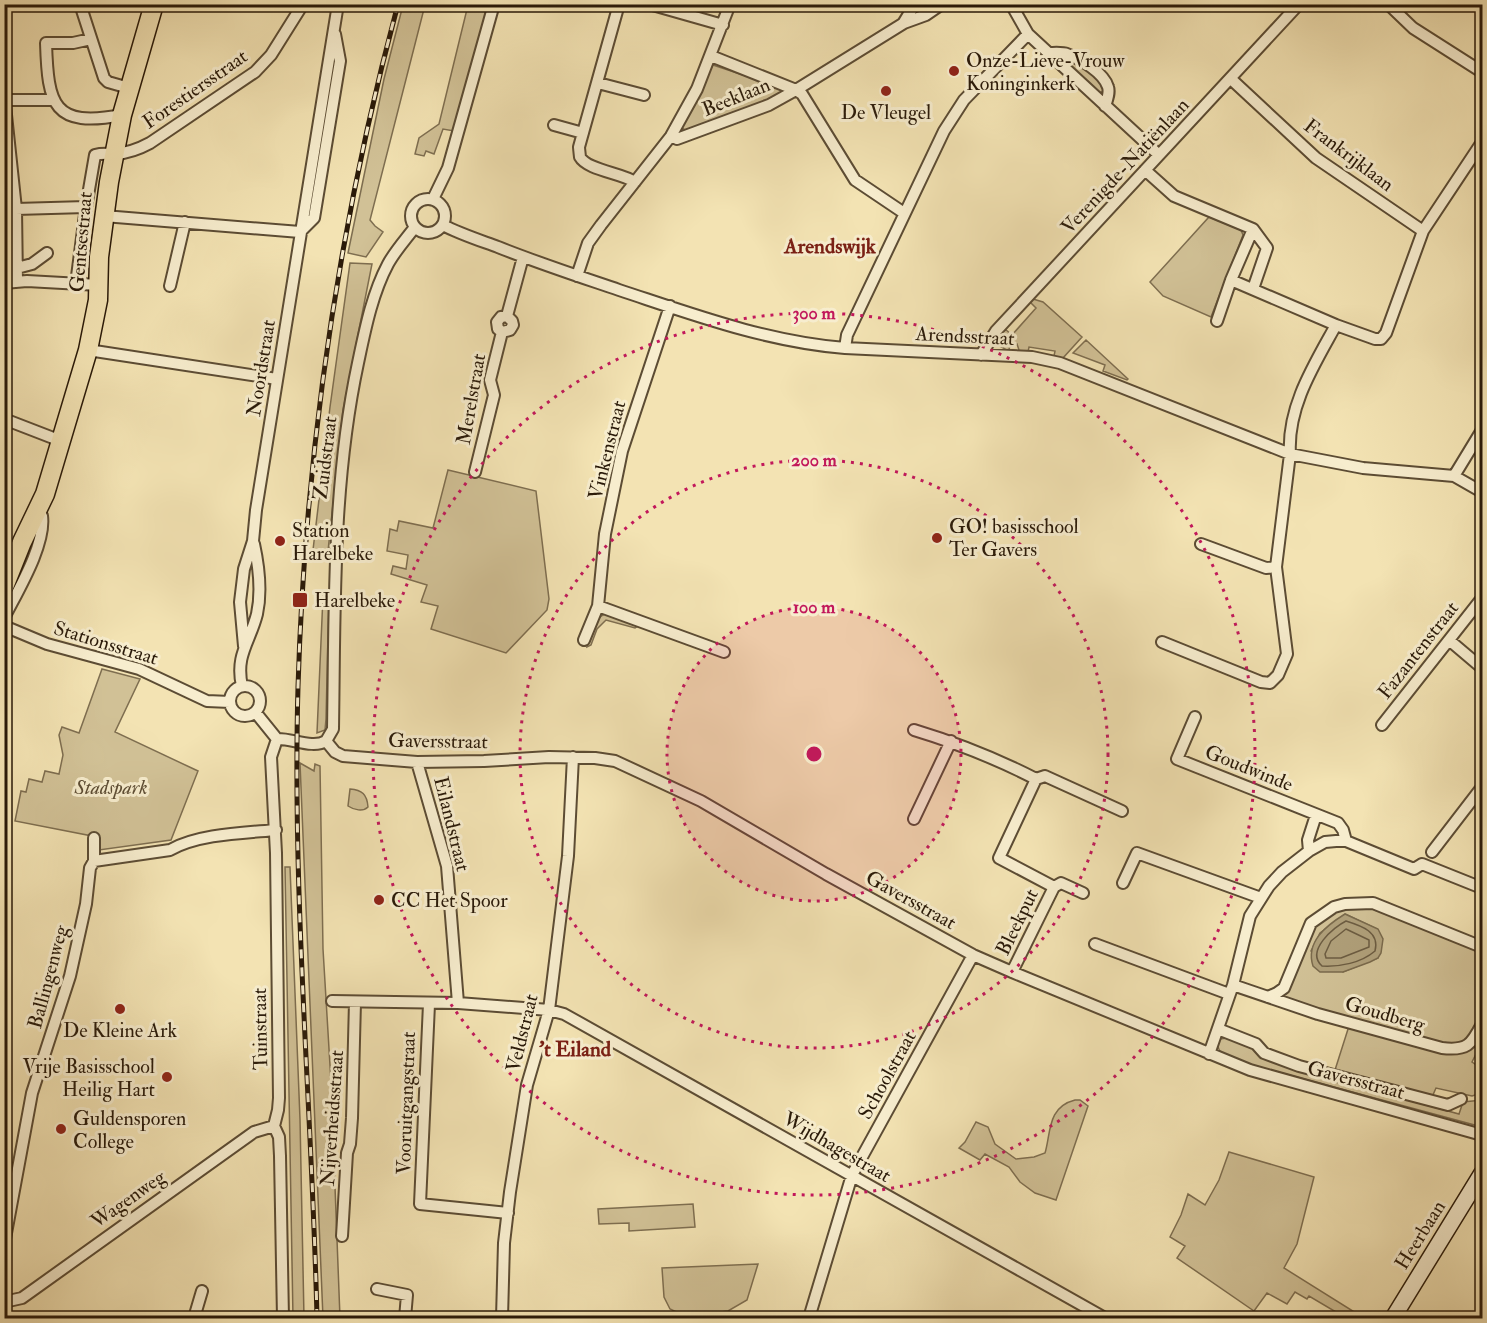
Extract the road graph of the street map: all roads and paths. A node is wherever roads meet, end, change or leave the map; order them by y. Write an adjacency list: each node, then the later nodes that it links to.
1 (80, 4): 17 (street)
2 (153, 4): 23 (main road, Gentsestraat)
3 (303, 4): 34 (street, Forestiersstraat)
4 (338, 4): 48 (street, Noordstraat)
5 (494, 4): 38 (street, Zuidstraat)
6 (620, 4): 22 (street)
7 (649, 4): 15 (street)
8 (730, 4): 15 (street, Beeklaan)
9 (915, 4): 14 (street)
10 (942, 4): 14 (street)
11 (1011, 4): 16 (street)
12 (1299, 4): 21 (street, Verenigde-Natiënlaan)
13 (1388, 4): 20 (street)
14 (904, 23): 24 (street)
15 (723, 25): 19 (street, Beeklaan)
16 (1028, 33): 18 (street); 41 (street)
17 (92, 39): 23 (street); 27 (street)
18 (1048, 53): 28 (street); 28 (street)
19 (711, 56): 24 (street, Beeklaan); 32 (street, Beeklaan)
20 (1482, 72)
21 (1231, 79): 35 (street, Verenigde-Natiënlaan); 47 (street, Frankrijklaan)
22 (598, 82): 25 (street); 31 (street)
23 (129, 88): 29 (main road, Gentsestraat)
24 (796, 90): 32 (street, Beeklaan); 41 (street)
25 (644, 95)
26 (5, 98): 27 (street); 40 (street)
27 (53, 100): 29 (street)
28 (1105, 106): 35 (street)
29 (122, 116): 34 (main road, Gentsestraat)
30 (554, 125): 31 (street)
31 (583, 134): 37 (street)
32 (671, 136): 37 (street, Beeklaan)
33 (1482, 142): 47 (street)
34 (115, 154): 39 (street, Forestiersstraat); 42 (main road, Gentsestraat)
35 (1159, 155): 36 (street, Verenigde-Natiënlaan)
36 (1145, 170): 46 (street); 65 (street, Verenigde-Natiënlaan)
37 (635, 182): 52 (street, Beeklaan)
38 (433, 199): 44 (street); 45 (street, Zuidstraat)
39 (86, 207): 40 (street); 56 (street)
40 (16, 209): 51 (street)
41 (904, 213): 63 (street)
42 (104, 216): 43 (street); 57 (main road, Gentsestraat)
43 (184, 222): 48 (street); 58 (street)
44 (443, 225): 45 (street); 50 (street, Arendsstraat)
45 (415, 228): 97 (street, Zuidstraat)
46 (1253, 230): 53 (street); 59 (street)
47 (1423, 231): 62 (street)
48 (300, 232): 66 (street, Noordstraat)
49 (47, 253): 51 (street)
50 (523, 257): 52 (street, Arendsstraat); 71 (street, Merelstraat)
51 (17, 268): 54 (street)
52 (577, 276): 60 (street, Arendsstraat)
53 (1231, 280): 59 (street); 61 (street)
54 (17, 282): 55 (street); 56 (street)
55 (4, 283)
56 (76, 284): 57 (street)
57 (99, 285): 64 (main road, Gentsestraat)
58 (170, 286)
59 (1253, 289): 62 (street)
60 (669, 306): 63 (street, Arendsstraat); 81 (street, Vinkenstraat)
61 (1217, 321)
62 (1336, 325): 70 (street)
63 (845, 348): 65 (street, Arendsstraat)
64 (88, 350): 66 (street); 69 (main road, Gentsestraat)
65 (981, 355): 70 (street, Arendsstraat)
66 (278, 379): 75 (street, Noordstraat)
67 (4, 419): 69 (street)
68 (1482, 430): 72 (street)
69 (61, 441): 74 (main road, Gentsestraat)
70 (1290, 454): 72 (street, Arendsstraat); 78 (street)
71 (475, 472)
72 (1454, 476): 73 (street, Arendsstraat)
73 (1482, 492)
74 (35, 510): 77 (main road, Gentsestraat); 82 (street)
75 (253, 542): 87 (street); 87 (street)
76 (1201, 544): 78 (street)
77 (7, 563): 79 (main road, Gentsestraat)
78 (1276, 567): 86 (street)
79 (4, 587)
80 (1482, 598): 85 (street, Fazantenstraat)
81 (598, 606): 84 (street, Vinkenstraat); 88 (street)
82 (4, 618)
83 (4, 626): 91 (street, Stationsstraat)
84 (584, 640)
85 (1449, 640): 89 (street); 94 (street, Fazantenstraat)
86 (1162, 642)
87 (244, 646): 90 (street)
88 (724, 652)
89 (1482, 668)
90 (242, 686): 91 (street); 92 (street)
91 (230, 702): 92 (street, Stationsstraat)
92 (256, 713): 96 (street)
93 (1195, 717): 104 (street, Goudwinde)
94 (1382, 725)
95 (914, 730): 98 (street)
96 (276, 739): 97 (street); 106 (street, Tuinstraat)
97 (326, 741): 100 (street, Gaversstraat)
98 (951, 741): 101 (street); 105 (street)
99 (573, 757): 100 (street, Gaversstraat); 119 (street, Gaversstraat); 127 (street, Veldstraat)
100 (417, 762): 126 (street, Eilandstraat)
101 (1036, 779): 103 (street); 113 (street, Bleekput)
102 (1482, 787): 110 (street)
103 (1122, 811)
104 (1316, 815): 108 (street, Goudwinde); 109 (street)
105 (914, 819)
106 (276, 830): 111 (street); 132 (street, Tuinstraat)
107 (94, 838): 111 (street, Ballingenweg)
108 (1346, 842): 109 (street); 114 (street)
109 (1309, 851): 116 (street)
110 (1432, 852)
111 (94, 861): 138 (street, Ballingenweg)
112 (1123, 883): 116 (street)
113 (1054, 887): 115 (street, Bleekput); 120 (street, Bleekput)
114 (1482, 888)
115 (1083, 893)
116 (1261, 898): 121 (street)
117 (1095, 944): 121 (street, Goudberg)
118 (1482, 947): 122 (street)
119 (973, 955): 120 (street, Gaversstraat); 135 (street, Schoolstraat)
120 (1012, 972): 130 (street, Gaversstraat)
121 (1231, 990): 122 (street, Goudberg); 129 (street)
122 (1268, 997): 128 (street, Goudberg)
123 (333, 1001): 124 (street)
124 (356, 1002): 125 (street); 137 (street, Nijverheidsstraat)
125 (429, 1004): 126 (street); 136 (street, Vooruitgangstraat)
126 (458, 1004): 127 (street)
127 (549, 1010): 135 (street, Wijdhagestraat); 136 (street, Veldstraat)
128 (1482, 1024)
129 (1218, 1029): 130 (street); 131 (street)
130 (1209, 1054): 133 (street, Gaversstraat)
131 (1461, 1099)
132 (274, 1126): 141 (street, Wagenweg); 143 (street, Tuinstraat)
133 (1482, 1135)
134 (1482, 1173): 148 (street, Heerbaan)
135 (852, 1175): 146 (street, Schoolstraat); 147 (street, Wijdhagestraat)
136 (508, 1213): 145 (street, Veldstraat)
137 (342, 1236)
138 (4, 1244)
139 (377, 1289): 144 (street)
140 (202, 1291): 142 (street)
141 (4, 1302)
142 (194, 1318)
143 (283, 1318)
144 (405, 1318)
145 (502, 1318)
146 (809, 1318)
147 (1105, 1318)
148 (1394, 1318)

